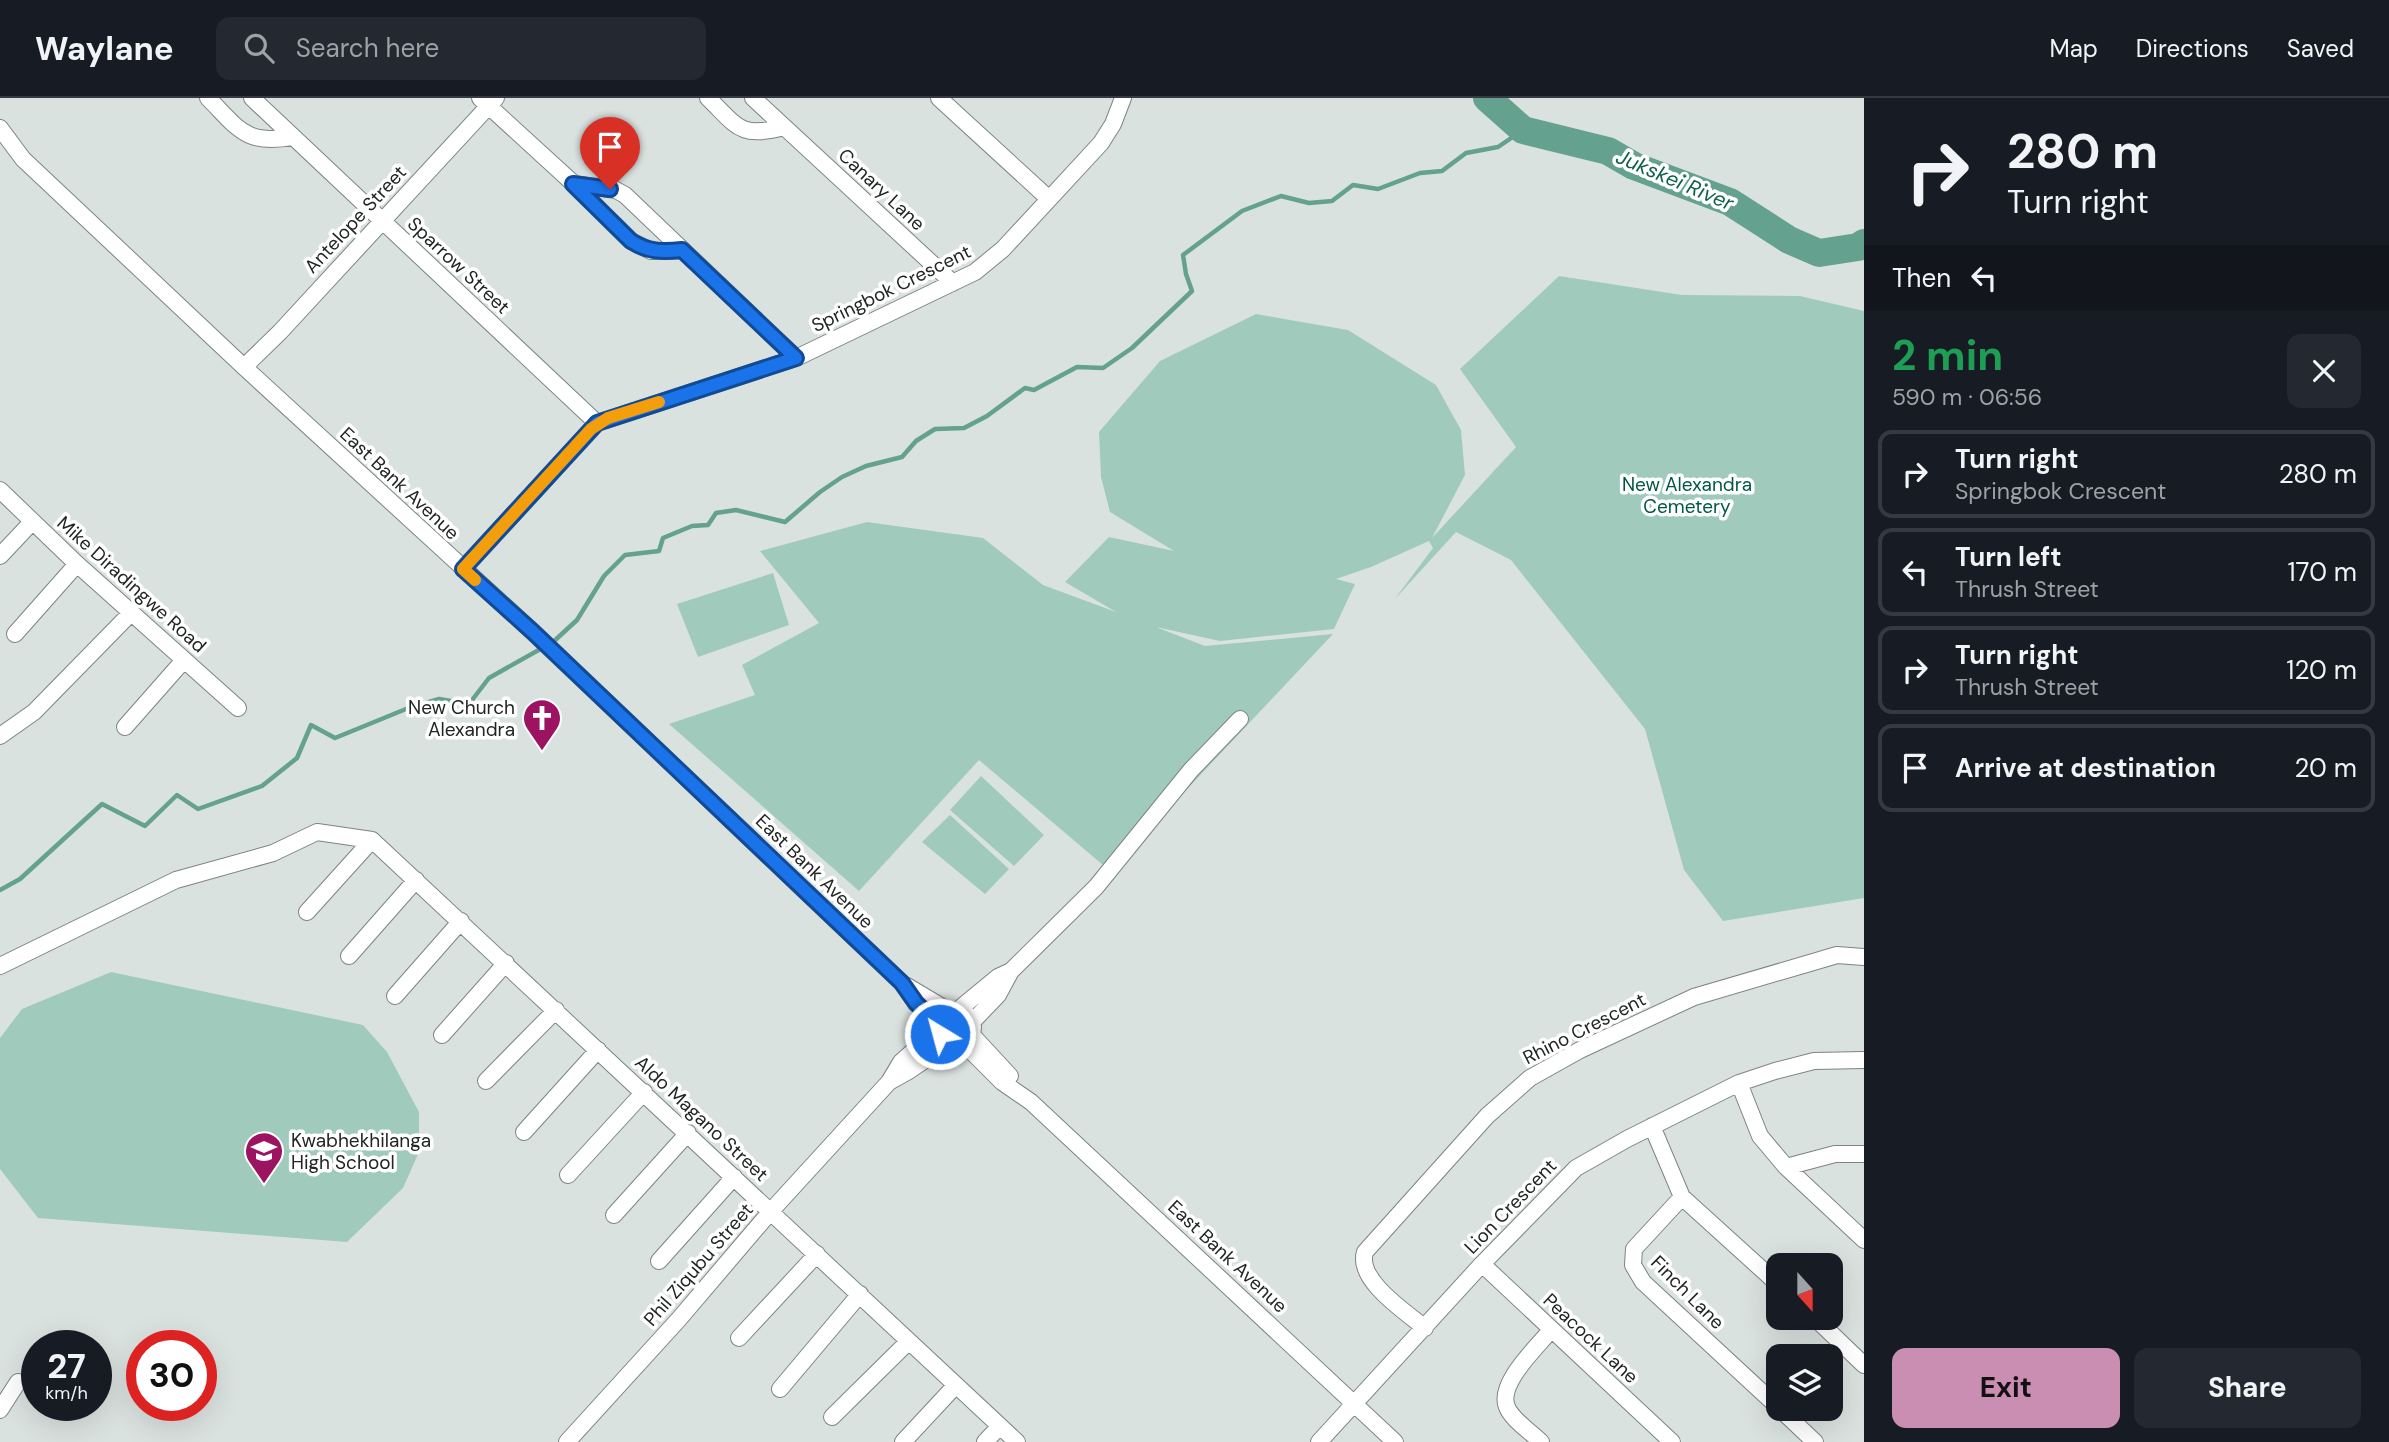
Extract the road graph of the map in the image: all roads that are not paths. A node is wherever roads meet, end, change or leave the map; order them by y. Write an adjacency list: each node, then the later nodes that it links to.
1 (208, 98): 10 (street)
2 (252, 98): 10 (street, Sparrow Street)
3 (708, 98): 8 (street)
4 (753, 98): 8 (street, Canary Lane)
5 (939, 98): 14 (street)
6 (1123, 98): 14 (street, Springbok Crescent)
7 (488, 101): 13 (street); 15 (street, Antelope Street)
8 (783, 127): 17 (street, Canary Lane)
9 (0, 128): 12 (street, East Bank Avenue)
10 (292, 137): 15 (street, Sparrow Street)
11 (0, 145): 12 (street, East Bank Avenue)
12 (23, 159): 19 (street, East Bank Avenue)
13 (573, 184): 16 (street); 16 (street)
14 (1048, 198): 17 (street, Springbok Crescent)
15 (382, 222): 19 (street, Antelope Street); 20 (street, Sparrow Street)
16 (682, 250): 18 (street)
17 (953, 283): 18 (street, Springbok Crescent)
18 (796, 358): 20 (street, Springbok Crescent)
19 (244, 368): 25 (street, East Bank Avenue)
20 (597, 423): 25 (street, Springbok Crescent)
21 (0, 490): 22 (street, Mike Diradingwe Road)
22 (32, 522): 23 (street); 24 (street, Mike Diradingwe Road)
23 (0, 556)
24 (77, 564): 26 (street, Mike Diradingwe Road); 27 (street)
25 (463, 569): 42 (street, East Bank Avenue)
26 (131, 613): 28 (street, Mike Diradingwe Road); 32 (street)
27 (15, 634)
28 (184, 660): 29 (street, Mike Diradingwe Road); 31 (street)
29 (237, 708)
30 (1240, 719): 41 (street)
31 (125, 727)
32 (0, 736)
33 (372, 840): 34 (street, Aldo Magano Street); 35 (street); 40 (street)
34 (416, 880): 36 (street, Aldo Magano Street); 37 (street)
35 (307, 912)
36 (461, 920): 39 (street, Aldo Magano Street); 43 (street)
37 (349, 956)
38 (1864, 957): 71 (street, Rhino Crescent)
39 (506, 962): 44 (street, Aldo Magano Street); 47 (street)
40 (0, 966)
41 (1011, 971): 45 (street, Phil Ziqubu Street); 48 (street, Phil Ziqubu Street)
42 (902, 983): 45 (street, East Bank Avenue); 46 (street, East Bank Avenue)
43 (395, 996)
44 (556, 1010): 49 (street, Aldo Magano Street); 51 (street)
45 (953, 1011): 46 (street, Phil Ziqubu Street); 48 (street, East Bank Avenue)
46 (939, 1026): 48 (street, East Bank Avenue); 52 (street, Phil Ziqubu Street)
47 (442, 1035)
48 (964, 1036): 52 (street, Phil Ziqubu Street); 81 (street, East Bank Avenue)
49 (598, 1049): 54 (street, Aldo Magano Street); 56 (street)
50 (1864, 1060): 53 (street, Lion Crescent)
51 (486, 1081)
52 (889, 1082): 63 (street, Phil Ziqubu Street)
53 (1739, 1083): 55 (street, Lion Crescent); 59 (street)
54 (644, 1092): 57 (street, Aldo Magano Street); 60 (street)
55 (1652, 1126): 62 (street); 68 (street, Lion Crescent)
56 (524, 1132)
57 (688, 1133): 61 (street, Aldo Magano Street); 64 (street)
58 (1864, 1154): 59 (street)
59 (1786, 1167): 65 (street)
60 (568, 1175)
61 (734, 1177): 63 (street, Aldo Magano Street); 67 (street)
62 (1682, 1197): 69 (street); 80 (street, Finch Lane)
63 (771, 1211): 66 (street, Aldo Magano Street); 86 (street, Phil Ziqubu Street)
64 (614, 1215)
65 (1864, 1240)
66 (817, 1254): 70 (street, Aldo Magano Street); 74 (street)
67 (659, 1261)
68 (1482, 1264): 71 (street, Lion Crescent); 72 (street, Peacock Lane)
69 (1766, 1273)
70 (860, 1294): 75 (street, Aldo Magano Street); 79 (street)
71 (1425, 1328): 81 (street, Lion Crescent)
72 (1551, 1330): 92 (street); 93 (street, Peacock Lane)
73 (1828, 1330): 76 (street)
74 (739, 1338)
75 (909, 1340): 78 (street, Aldo Magano Street); 83 (street)
76 (1864, 1365)
77 (18, 1382): 82 (street)
78 (956, 1385): 85 (street, Aldo Magano Street); 87 (street)
79 (780, 1389)
80 (1766, 1396)
81 (1355, 1404): 90 (street, Lion Crescent); 91 (street, East Bank Avenue)
82 (0, 1410)
83 (832, 1417)
84 (1793, 1421): 94 (street, Finch Lane)
85 (1000, 1426): 88 (street); 89 (street, Aldo Magano Street)
86 (567, 1442)
87 (903, 1442)
88 (985, 1442)
89 (1017, 1442)
90 (1320, 1442)
91 (1395, 1442)
92 (1541, 1442)
93 (1672, 1442)
94 (1815, 1442)

